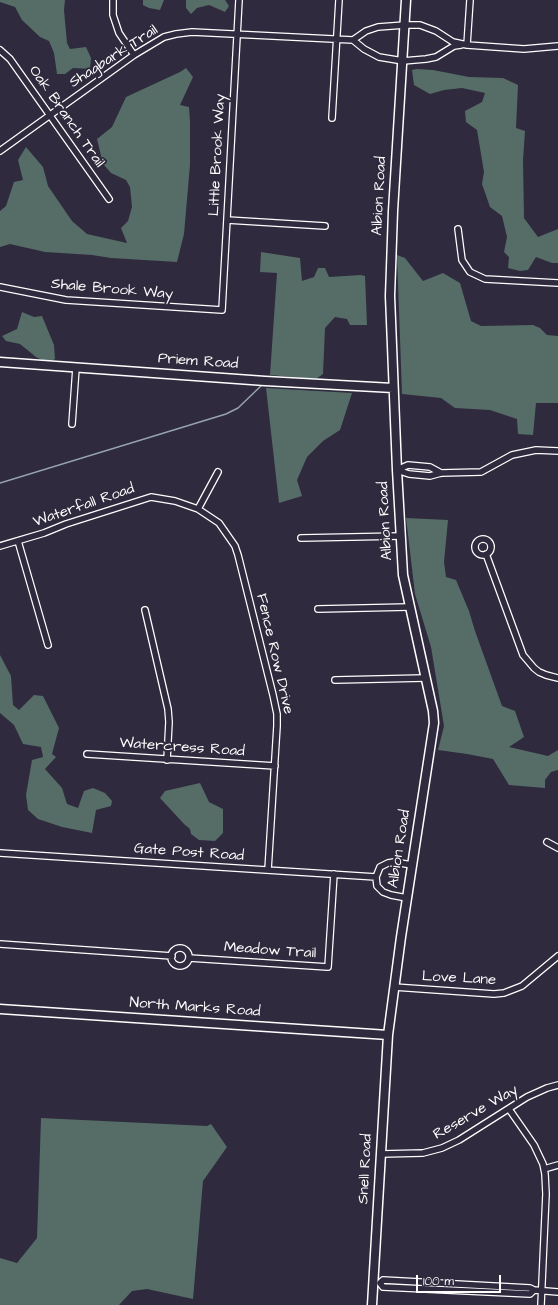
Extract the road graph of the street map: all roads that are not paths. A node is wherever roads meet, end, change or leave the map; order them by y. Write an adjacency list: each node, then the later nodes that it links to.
1 (113, 0): 13 (street)
2 (239, 0): 7 (street, Little Brook Way)
3 (339, 0): 8 (street)
4 (406, 0): 6 (street, Albion Road)
5 (470, 0): 10 (street)
6 (405, 25): 9 (street); 10 (street); 14 (street, Albion Road)
7 (237, 34): 8 (street, Shagbark Trail); 13 (street, Shagbark Trail); 19 (street, Little Brook Way)
8 (337, 39): 9 (street, Shagbark Trail); 16 (street)
9 (353, 40): 14 (street)
10 (467, 45): 11 (street); 14 (street)
11 (558, 46)
12 (0, 50): 15 (street, Oak Branch Trail)
13 (134, 55): 15 (street, Shagbark Trail)
14 (403, 61): 27 (street, Albion Road)
15 (49, 115): 17 (street, Shagbark Trail); 18 (street, Oak Branch Trail)
16 (332, 118)
17 (0, 151)
18 (109, 199)
19 (227, 220): 20 (street); 24 (street, Little Brook Way)
20 (326, 226)
21 (458, 229): 22 (street)
22 (558, 283)
23 (0, 287): 24 (street, Shale Brook Way)
24 (222, 310)
25 (0, 362): 26 (street, Priem Road)
26 (76, 368): 27 (street, Priem Road); 28 (street)
27 (393, 388): 30 (street, Albion Road)
28 (72, 424)
29 (558, 451): 32 (street)
30 (397, 470): 32 (street); 32 (street); 34 (street, Albion Road)
31 (218, 472): 33 (street)
32 (441, 472)
33 (198, 509): 36 (street, Waterfall Road); 48 (street, Fence Row Drive)
34 (401, 536): 35 (street); 39 (street, Albion Road)
35 (301, 538)
36 (18, 541): 37 (street, Waterfall Road); 42 (street)
37 (0, 546)
38 (486, 554): 44 (street)
39 (409, 607): 40 (street); 43 (street, Albion Road)
40 (318, 609)
41 (145, 610): 47 (street)
42 (48, 645)
43 (425, 678): 45 (street); 52 (street, Albion Road)
44 (558, 678)
45 (335, 680)
46 (87, 754): 47 (street, Watercress Road)
47 (167, 760): 48 (street, Watercress Road)
48 (275, 766): 53 (street, Fence Row Drive)
49 (547, 842): 50 (street)
50 (558, 848)
51 (0, 852): 53 (street, Gate Post Road)
52 (412, 865): 55 (street); 56 (street, Albion Road)
53 (268, 870): 54 (street, Gate Post Road)
54 (334, 874): 55 (street, Gate Post Road); 60 (street, Meadow Trail)
55 (376, 877): 56 (street)
56 (407, 898): 61 (street, Albion Road)
57 (0, 944): 58 (street, Meadow Trail)
58 (172, 956): 60 (street, Meadow Trail); 60 (street, Meadow Trail)
59 (558, 956): 61 (street, Love Lane)
60 (189, 958)
61 (394, 987): 63 (street, Albion Road)
62 (0, 1010): 63 (street, North Marks Road)
63 (388, 1035): 66 (street, Snell Road)
64 (558, 1085): 65 (street, Reserve Way)
65 (509, 1109): 66 (street, Reserve Way); 68 (street)
66 (381, 1154): 69 (street, Snell Road)
67 (558, 1166): 68 (street)
68 (544, 1169): 70 (street)
69 (377, 1283): 70 (street); 72 (street, Snell Road)
70 (542, 1291): 71 (street); 73 (street)
71 (558, 1292)
72 (372, 1305)
73 (541, 1305)

